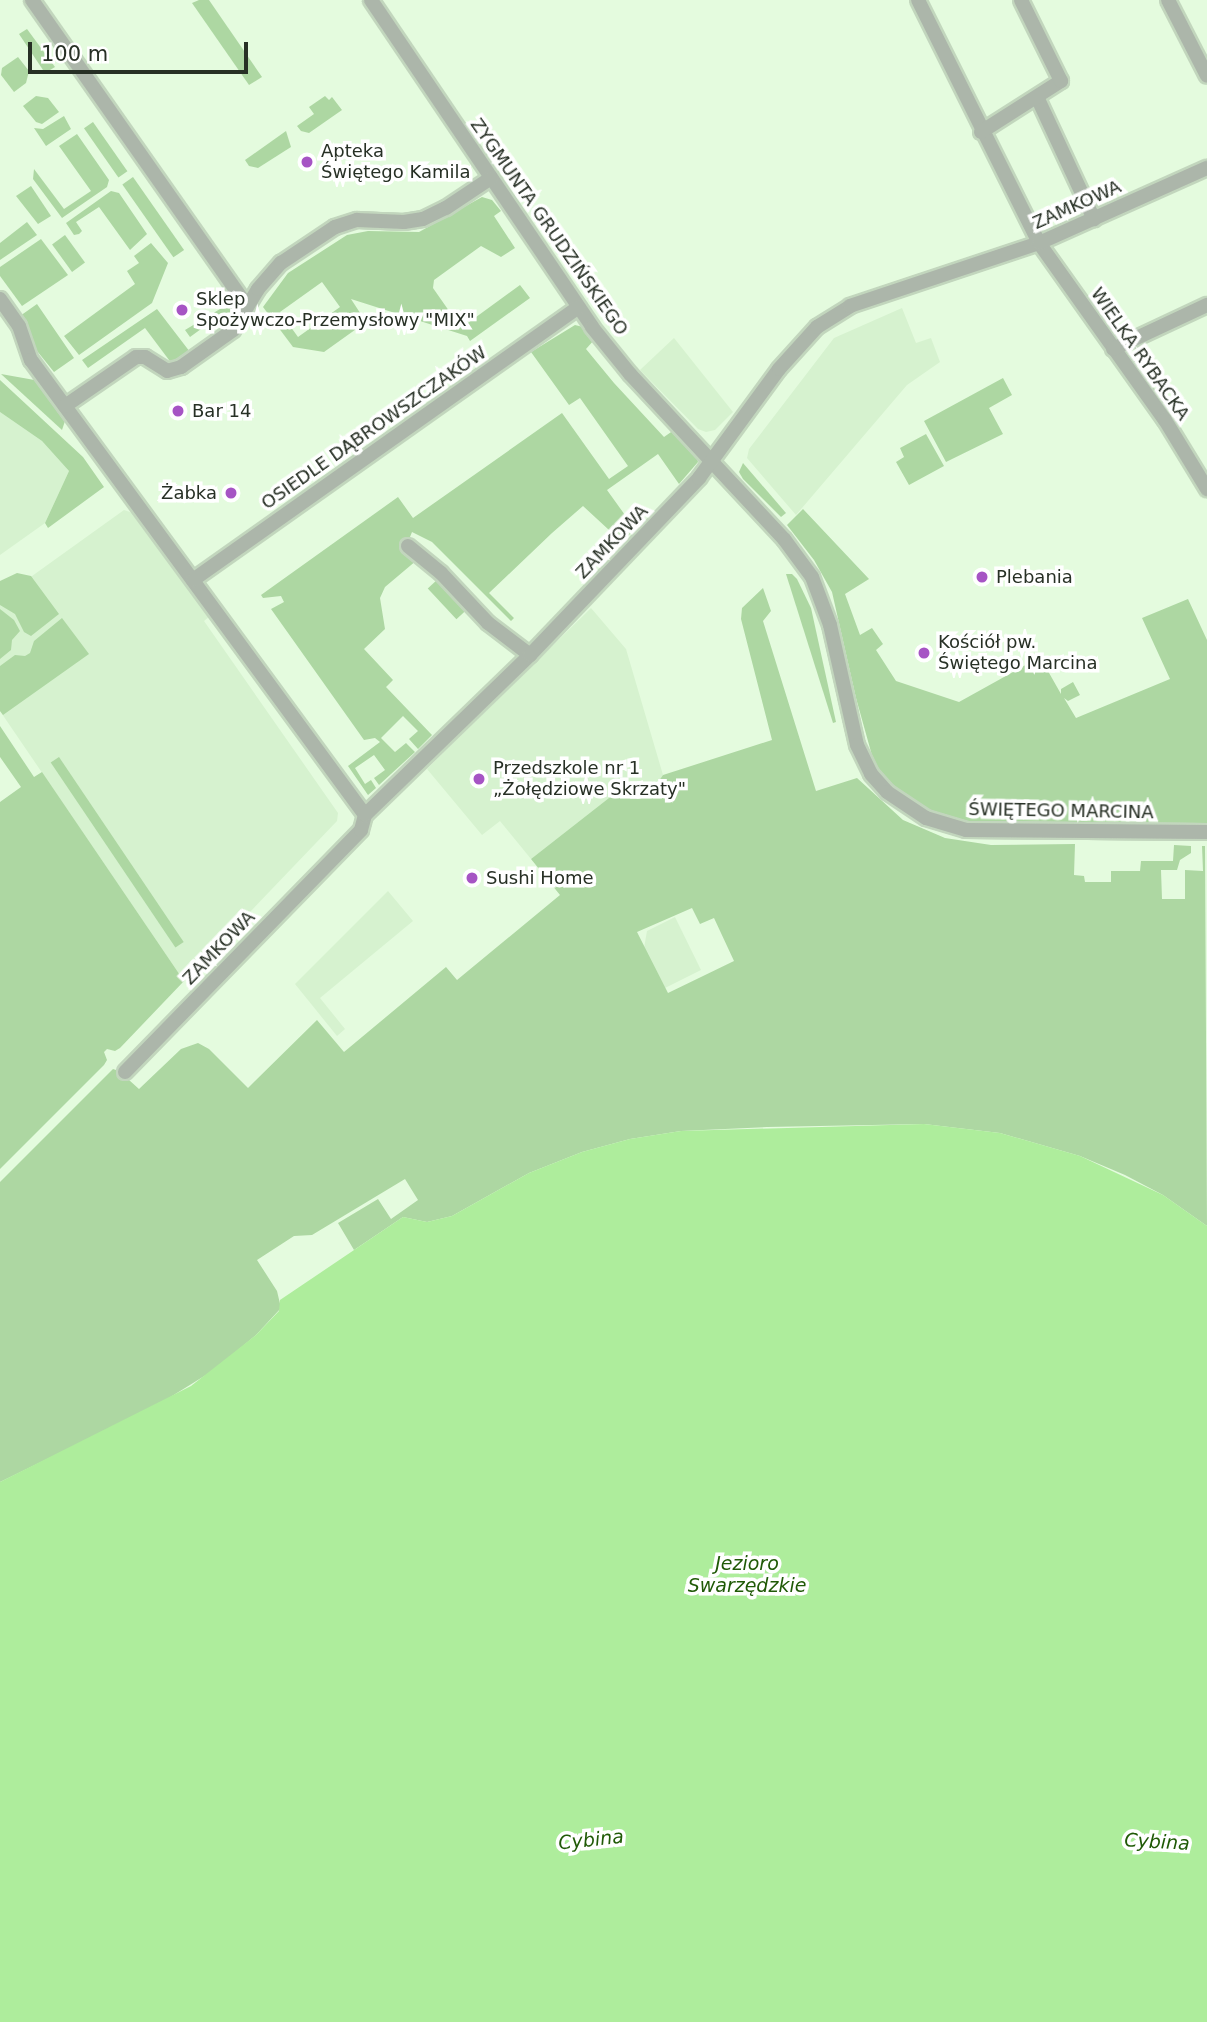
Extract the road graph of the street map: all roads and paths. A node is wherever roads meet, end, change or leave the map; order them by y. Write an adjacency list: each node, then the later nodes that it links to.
1 (32, 0): 15 (street)
2 (371, 0): 10 (street, ZYGMUNTA GRUDZIŃSKIEGO)
3 (918, 0): 8 (street, WIELKA RYBACKA)
4 (1021, 0): 7 (street)
5 (1168, 0): 6 (street)
6 (1207, 76)
7 (1037, 97): 8 (street); 11 (street)
8 (981, 132): 12 (street, WIELKA RYBACKA)
9 (1207, 168): 11 (street, ZAMKOWA)
10 (491, 178): 15 (street); 16 (street, ZYGMUNTA GRUDZIŃSKIEGO)
11 (1094, 219): 12 (street, ZAMKOWA)
12 (1039, 243): 17 (street, WIELKA RYBACKA); 19 (street, ZAMKOWA)
13 (0, 299): 18 (street)
14 (1207, 305): 17 (street)
15 (247, 306): 18 (street)
16 (578, 307): 19 (street, ZYGMUNTA GRUDZIŃSKIEGO); 22 (street, OSIEDLE DĄBROWSZCZAKÓW)
17 (1113, 349): 20 (street, WIELKA RYBACKA)
18 (65, 406): 22 (street)
19 (712, 464): 23 (street, ZAMKOWA); 25 (street, ŚWIĘTEGO MARCINA)
20 (1207, 489)
21 (408, 546): 23 (street)
22 (193, 580): 24 (street)
23 (530, 655): 24 (street, ZAMKOWA)
24 (363, 822): 26 (street, ZAMKOWA)
25 (1207, 831)
26 (125, 1072)

